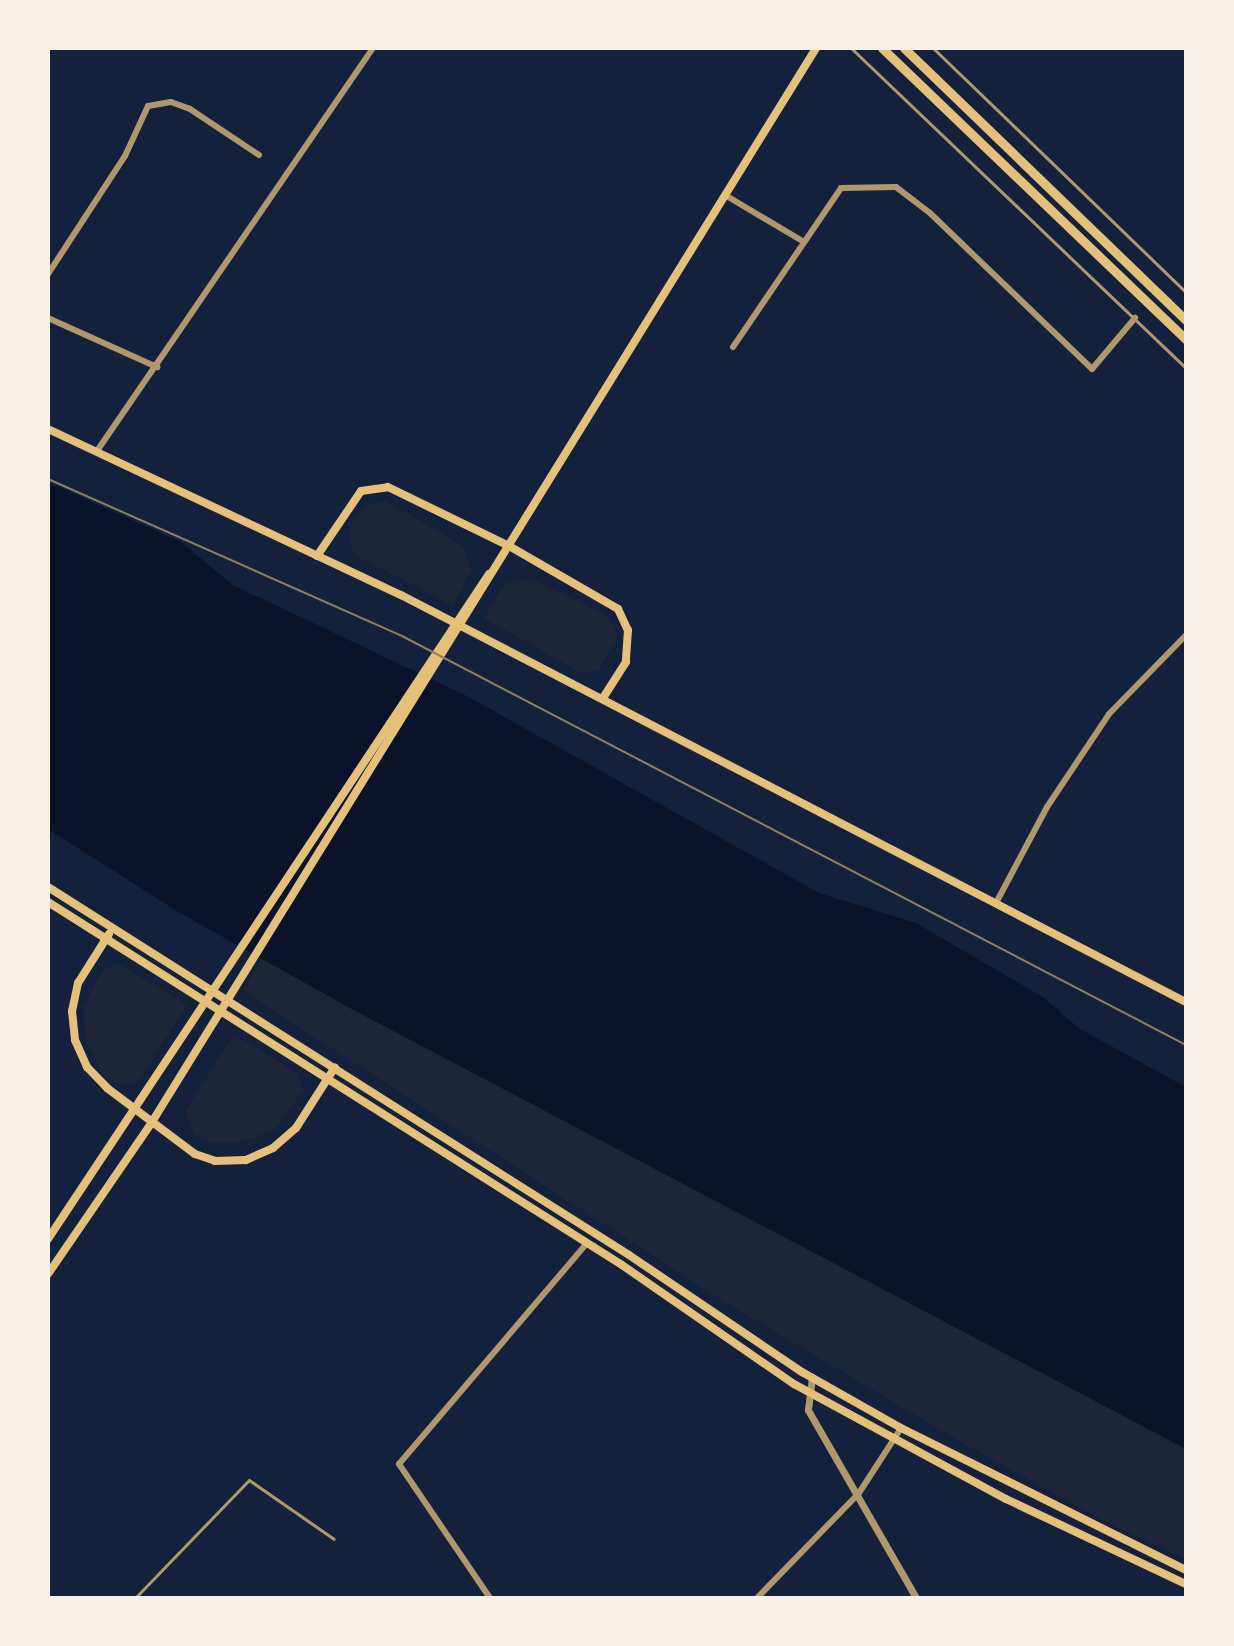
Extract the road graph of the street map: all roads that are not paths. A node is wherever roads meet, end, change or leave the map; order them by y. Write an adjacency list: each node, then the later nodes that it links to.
1 (373, 48): 17 (street)
2 (816, 48): 8 (main road)
3 (851, 48): 13 (lane)
4 (882, 48): 15 (main road)
5 (904, 48): 14 (main road)
6 (933, 48): 11 (lane)
7 (259, 155): 10 (street)
8 (725, 195): 9 (street); 21 (main road)
9 (804, 242): 13 (street); 16 (street)
10 (48, 274)
11 (1186, 292)
12 (48, 318): 17 (street)
13 (1135, 318): 18 (lane)
14 (1186, 320)
15 (1186, 340)
16 (733, 347)
17 (157, 367): 20 (street)
18 (1186, 368)
19 (48, 429): 20 (main road)
20 (97, 451): 22 (main road)
21 (509, 546): 22 (main road); 23 (main road); 25 (main road)
22 (317, 556): 25 (main road)
23 (502, 558): 34 (main road); 35 (main road)
24 (1186, 635): 28 (street)
25 (603, 698): 28 (main road)
26 (48, 887): 29 (main road)
27 (48, 902): 30 (main road)
28 (996, 903): 31 (main road)
29 (114, 926): 30 (main road); 32 (main road)
30 (107, 937): 33 (main road); 34 (main road)
31 (1186, 1002)
32 (335, 1067): 33 (main road); 39 (main road)
33 (328, 1078): 35 (main road); 37 (main road)
34 (135, 1109): 35 (main road); 36 (main road)
35 (152, 1122): 38 (main road)
36 (48, 1239)
37 (587, 1243): 40 (main road); 48 (street)
38 (48, 1274)
39 (812, 1377): 40 (street); 41 (main road)
40 (807, 1391): 42 (main road); 43 (street)
41 (901, 1428): 42 (street); 45 (main road)
42 (898, 1440): 43 (street); 46 (main road)
43 (859, 1493): 49 (street); 50 (street)
44 (334, 1539): 47 (lane)
45 (1186, 1570)
46 (1186, 1584)
47 (135, 1598)
48 (490, 1598)
49 (757, 1598)
50 (916, 1598)

